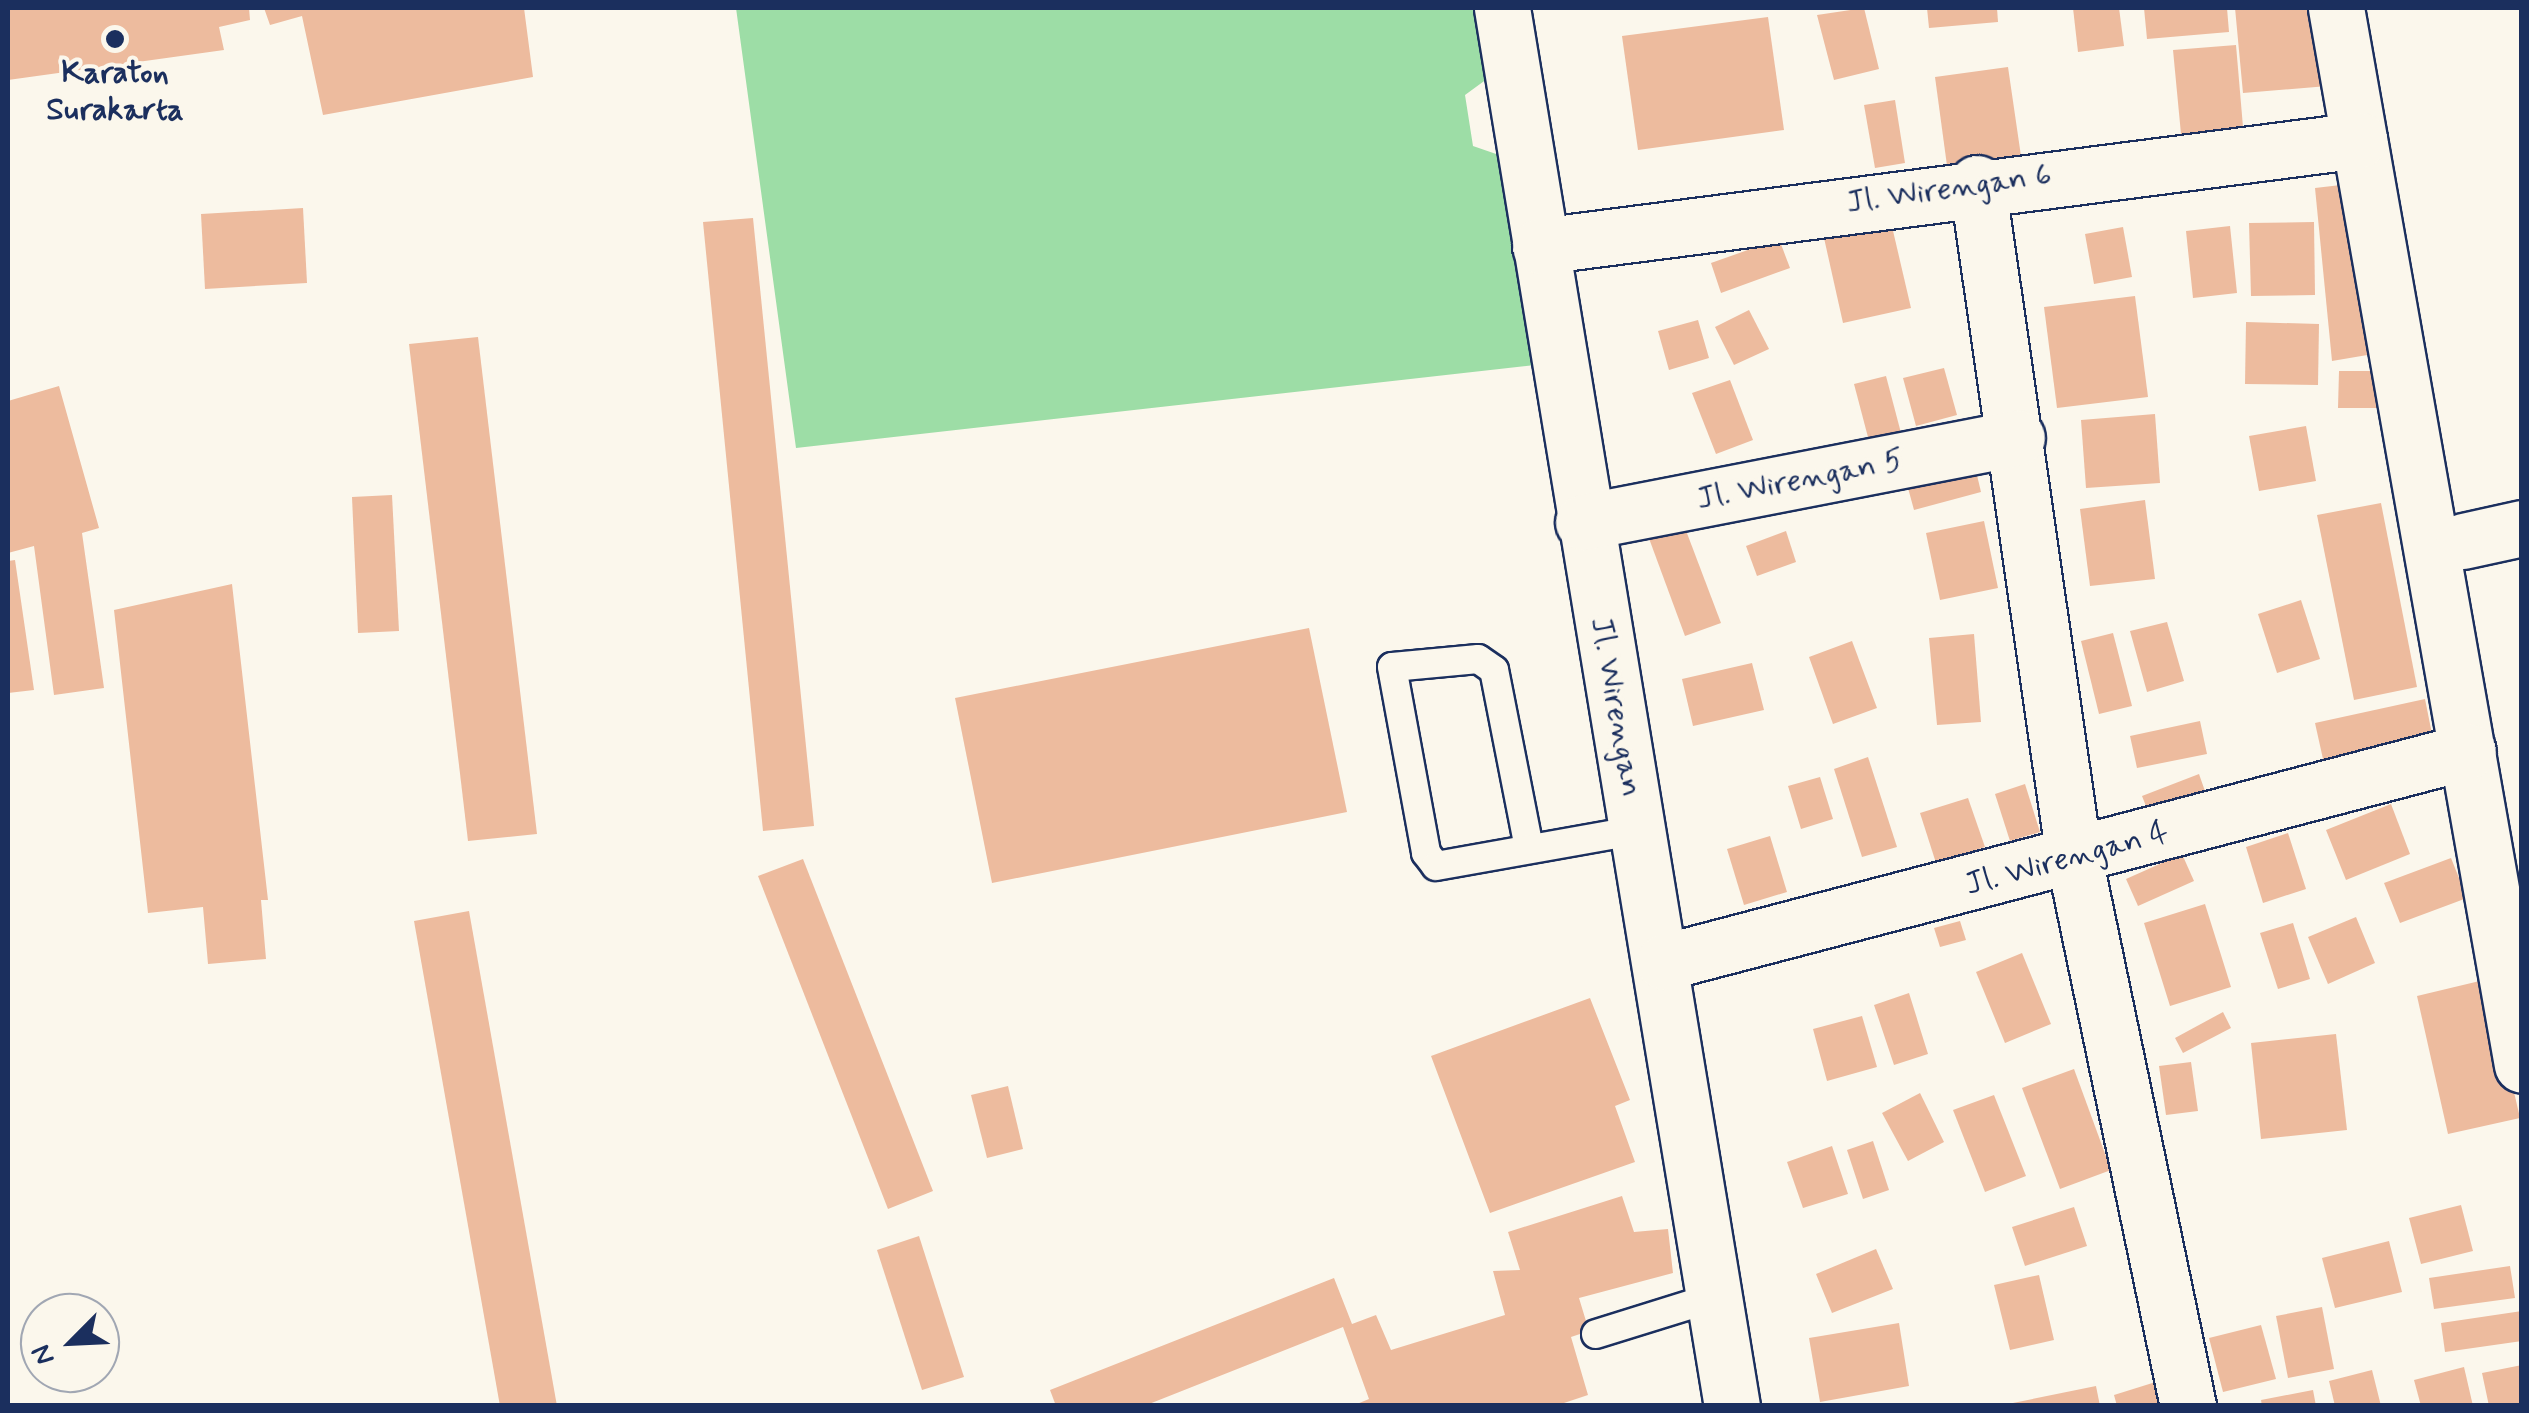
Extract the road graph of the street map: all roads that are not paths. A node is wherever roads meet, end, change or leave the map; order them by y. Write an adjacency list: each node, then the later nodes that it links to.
1 (1502, 8): 5 (street, Jl. Wirengan)
2 (2354, 18): 3 (street); 9 (street)
3 (2359, 140): 4 (street, Jl. Wirengan 6); 10 (street)
4 (1977, 183): 5 (street, Jl. Wirengan 6); 6 (street)
5 (1540, 246): 7 (street, Jl. Wirengan)
6 (2016, 438): 7 (street, Jl. Wirengan 5); 13 (street)
7 (1583, 522): 11 (street, Jl. Wirengan)
8 (2522, 528): 9 (street)
9 (2462, 542): 14 (street)
10 (2468, 750): 13 (street, Jl. Wirengan 4); 16 (street)
11 (1638, 830): 12 (lane); 15 (street, Jl. Wirengan)
12 (1528, 848): 12 (lane)
13 (2074, 858): 15 (street, Jl. Wirengan 4); 20 (street)
14 (2522, 876)
15 (1664, 962): 17 (street, Jl. Wirengan)
16 (2522, 1065)
17 (1715, 1296): 18 (lane); 19 (street, Jl. Wirengan)
18 (1596, 1334)
19 (1732, 1406)
20 (2188, 1406)

